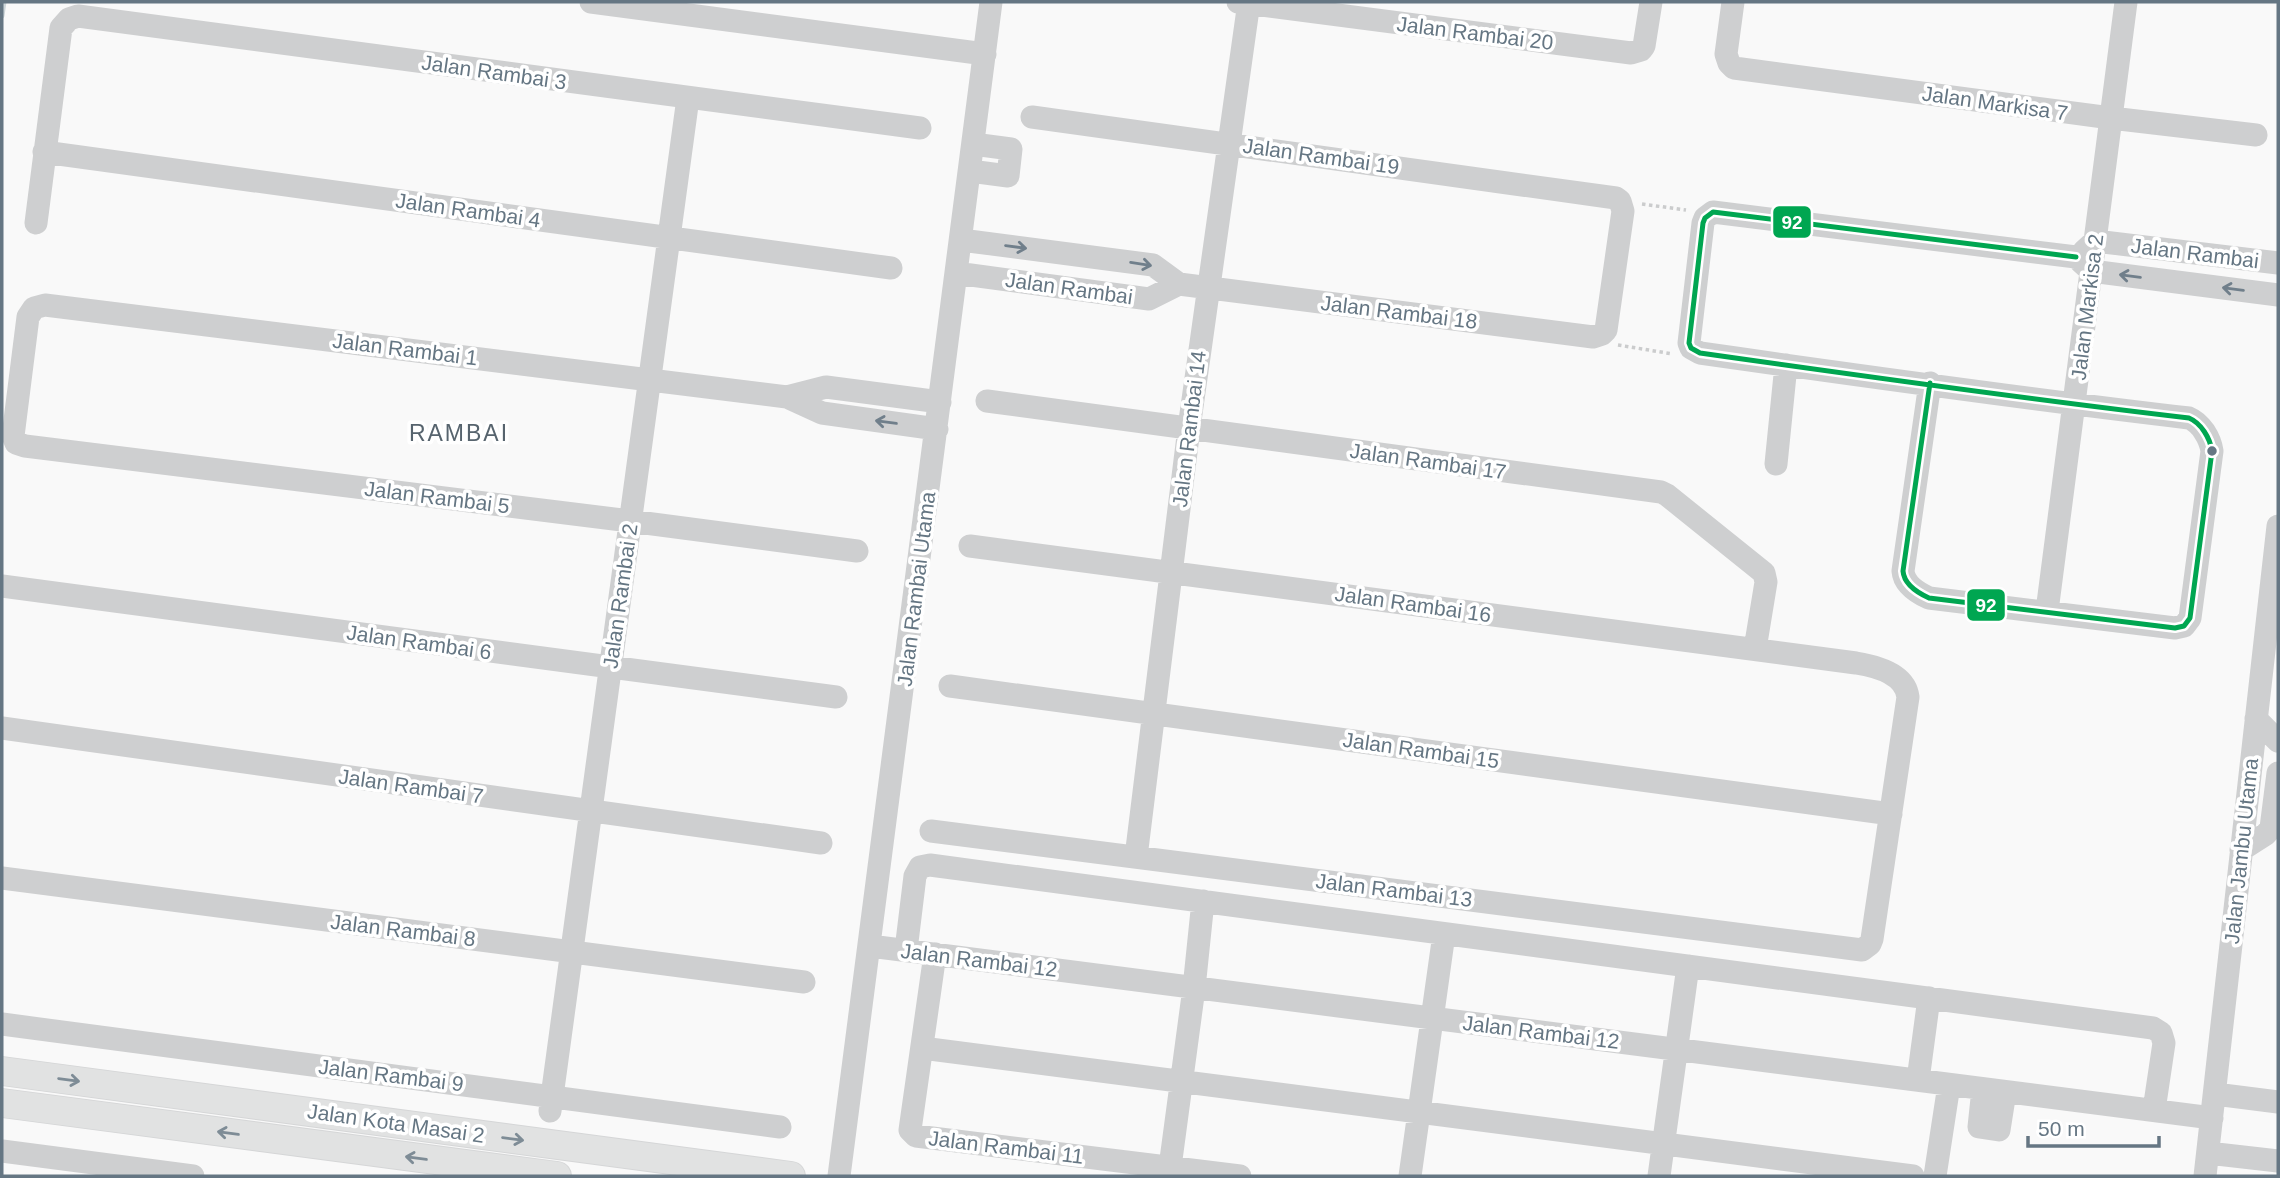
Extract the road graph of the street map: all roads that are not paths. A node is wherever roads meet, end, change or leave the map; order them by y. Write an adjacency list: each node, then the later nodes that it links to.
1 (592, 2): 7 (street)
2 (991, 2): 7 (street, Jalan Rambai Utama)
3 (1245, 2): 4 (street, Jalan Rambai 20); 13 (street, Jalan Rambai 14)
4 (1651, 2)
5 (1732, 2): 10 (street, Jalan Markisa 7)
6 (2126, 2): 10 (street, Jalan Markisa 2)
7 (985, 54): 14 (street, Jalan Rambai Utama)
8 (688, 98): 11 (street, Jalan Rambai 3); 15 (street, Jalan Rambai 3); 18 (street, Jalan Rambai 2)
9 (1032, 117): 13 (street, Jalan Rambai 19)
10 (2111, 118): 12 (street, Jalan Markisa 7); 20 (street, Jalan Markisa 2)
11 (920, 128)
12 (2256, 135)
13 (1229, 143): 27 (street, Jalan Rambai 14); 30 (street, Jalan Rambai 19)
14 (973, 144): 16 (street, Jalan Rambai Utama); 16 (street)
15 (44, 152): 17 (street); 18 (street, Jalan Rambai 4)
16 (970, 171): 19 (street, Jalan Rambai Utama)
17 (36, 223)
18 (668, 238): 24 (street, Jalan Rambai 4); 32 (street, Jalan Rambai 2)
19 (961, 240): 21 (street, Jalan Rambai, one-way to 21); 25 (street, Jalan Rambai Utama)
20 (2095, 241): 22 (street, Jalan Rambai); 23 (street, Jalan Markisa 2)
21 (1098, 258): 26 (street, Jalan Rambai, one-way to 26); 28 (street)
22 (2278, 263)
23 (2084, 264): 29 (street, Jalan Rambai, one-way to 23); 31 (street, Jalan Rambai); 37 (street, Jalan Markisa 2)
24 (891, 268)
25 (956, 273): 28 (street, Jalan Rambai); 36 (street, Jalan Rambai Utama)
26 (1179, 284): 27 (street, Jalan Rambai); 28 (street, Jalan Rambai)
27 (1208, 288): 30 (street, Jalan Rambai 18); 38 (street, Jalan Rambai 14)
28 (1094, 292)
29 (2278, 295)
30 (1590, 336)
31 (1786, 365): 33 (street); 41 (street)
32 (649, 379): 34 (street, Jalan Rambai 1); 40 (street, Jalan Rambai 1); 42 (street, Jalan Rambai 2)
33 (1930, 383): 37 (street); 48 (street)
34 (787, 397): 36 (street, Jalan Rambai 1); 39 (street, Jalan Rambai 1, one-way to 34)
35 (987, 401): 38 (street, Jalan Rambai 17)
36 (940, 402): 39 (street, Jalan Rambai Utama)
37 (2074, 404): 48 (street, Jalan Markisa 2); 48 (street)
38 (1188, 428): 46 (street, Jalan Rambai 14); 49 (street, Jalan Rambai 17)
39 (937, 429): 68 (street, Jalan Rambai Utama)
40 (16, 443): 42 (street, Jalan Rambai 5)
41 (1776, 464)
42 (630, 520): 45 (street, Jalan Rambai 5); 51 (street, Jalan Rambai 2)
43 (2278, 526): 50 (street, Jalan Jambu Utama)
44 (970, 546): 46 (street, Jalan Rambai 16)
45 (857, 551)
46 (1171, 572): 49 (street, Jalan Rambai 16); 54 (street, Jalan Rambai 14)
47 (2, 586): 51 (street, Jalan Rambai 6)
48 (2047, 611)
49 (1755, 649): 60 (street, Jalan Rambai 16)
50 (2270, 656): 55 (street, Jalan Jambu Utama)
51 (610, 667): 53 (street, Jalan Rambai 6); 59 (street, Jalan Rambai 2)
52 (950, 686): 54 (street, Jalan Rambai 15)
53 (836, 697)
54 (1154, 714): 60 (street, Jalan Rambai 15); 64 (street, Jalan Rambai 14)
55 (2256, 719): 57 (street); 63 (street, Jalan Jambu Utama)
56 (2, 728): 59 (street, Jalan Rambai 7)
57 (2278, 741)
58 (2278, 773): 63 (street)
59 (590, 811): 62 (street, Jalan Rambai 7); 70 (street, Jalan Rambai 2)
60 (1891, 814): 64 (street, Jalan Rambai 13)
61 (931, 831): 64 (street, Jalan Rambai 13)
62 (821, 843)
63 (2241, 850): 84 (street, Jalan Jambu Utama)
64 (1136, 857)
65 (2, 878): 70 (street, Jalan Rambai 8)
66 (1203, 901): 67 (street); 69 (street); 74 (street)
67 (1444, 934): 72 (street); 76 (street)
68 (870, 946): 69 (street, Jalan Rambai 12); 103 (street, Jalan Rambai Utama)
69 (906, 950): 71 (street, Jalan Rambai 12)
70 (570, 952): 73 (street, Jalan Rambai 8); 87 (street, Jalan Rambai 2)
71 (935, 954): 74 (street, Jalan Rambai 12); 78 (street, Jalan Rambai 11)
72 (1688, 966): 75 (street); 79 (street)
73 (804, 982)
74 (1194, 988): 76 (street, Jalan Rambai 12); 82 (street)
75 (1929, 999): 81 (street); 89 (street)
76 (1433, 1018): 79 (street, Jalan Rambai 12); 90 (street)
77 (2, 1024): 87 (street, Jalan Rambai 9)
78 (922, 1048): 82 (street); 98 (street, Jalan Rambai 11)
79 (1676, 1049): 81 (street, Jalan Rambai 12); 94 (street)
80 (2, 1071): 88 (main road, Jalan Kota Masai 2, one-way to 88)
81 (1918, 1080): 83 (street, Jalan Rambai 12)
82 (1181, 1083): 90 (street); 98 (street)
83 (1949, 1084): 89 (street, Jalan Rambai 12); 108 (street)
84 (2215, 1094): 85 (street); 91 (street, Jalan Jambu Utama)
85 (2278, 1102)
86 (2, 1103): 93 (main road, Jalan Kota Masai 2, one-way to 86)
87 (551, 1103): 92 (street, Jalan Rambai 9)
88 (300, 1110): 93 (main road); 102 (main road, Jalan Kota Masai 2, one-way to 102)
89 (2154, 1110): 91 (street, Jalan Rambai 12)
90 (1419, 1113): 94 (street); 105 (street)
91 (2213, 1118): 96 (street, Jalan Jambu Utama)
92 (780, 1127)
93 (296, 1142): 101 (main road, Jalan Kota Masai 2, one-way to 93)
94 (1664, 1144): 106 (street); 107 (street)
95 (2, 1151): 99 (street)
96 (2208, 1153): 97 (street); 109 (street, Jalan Jambu Utama)
97 (2278, 1161)
98 (1170, 1167): 104 (street, Jalan Rambai 11)
99 (170, 1175): 100 (street)
100 (193, 1176)
101 (556, 1176)
102 (791, 1176)
103 (839, 1176)
104 (1240, 1176)
105 (1410, 1176)
106 (1659, 1176)
107 (1913, 1176)
108 (1935, 1176)
109 (2205, 1176)

